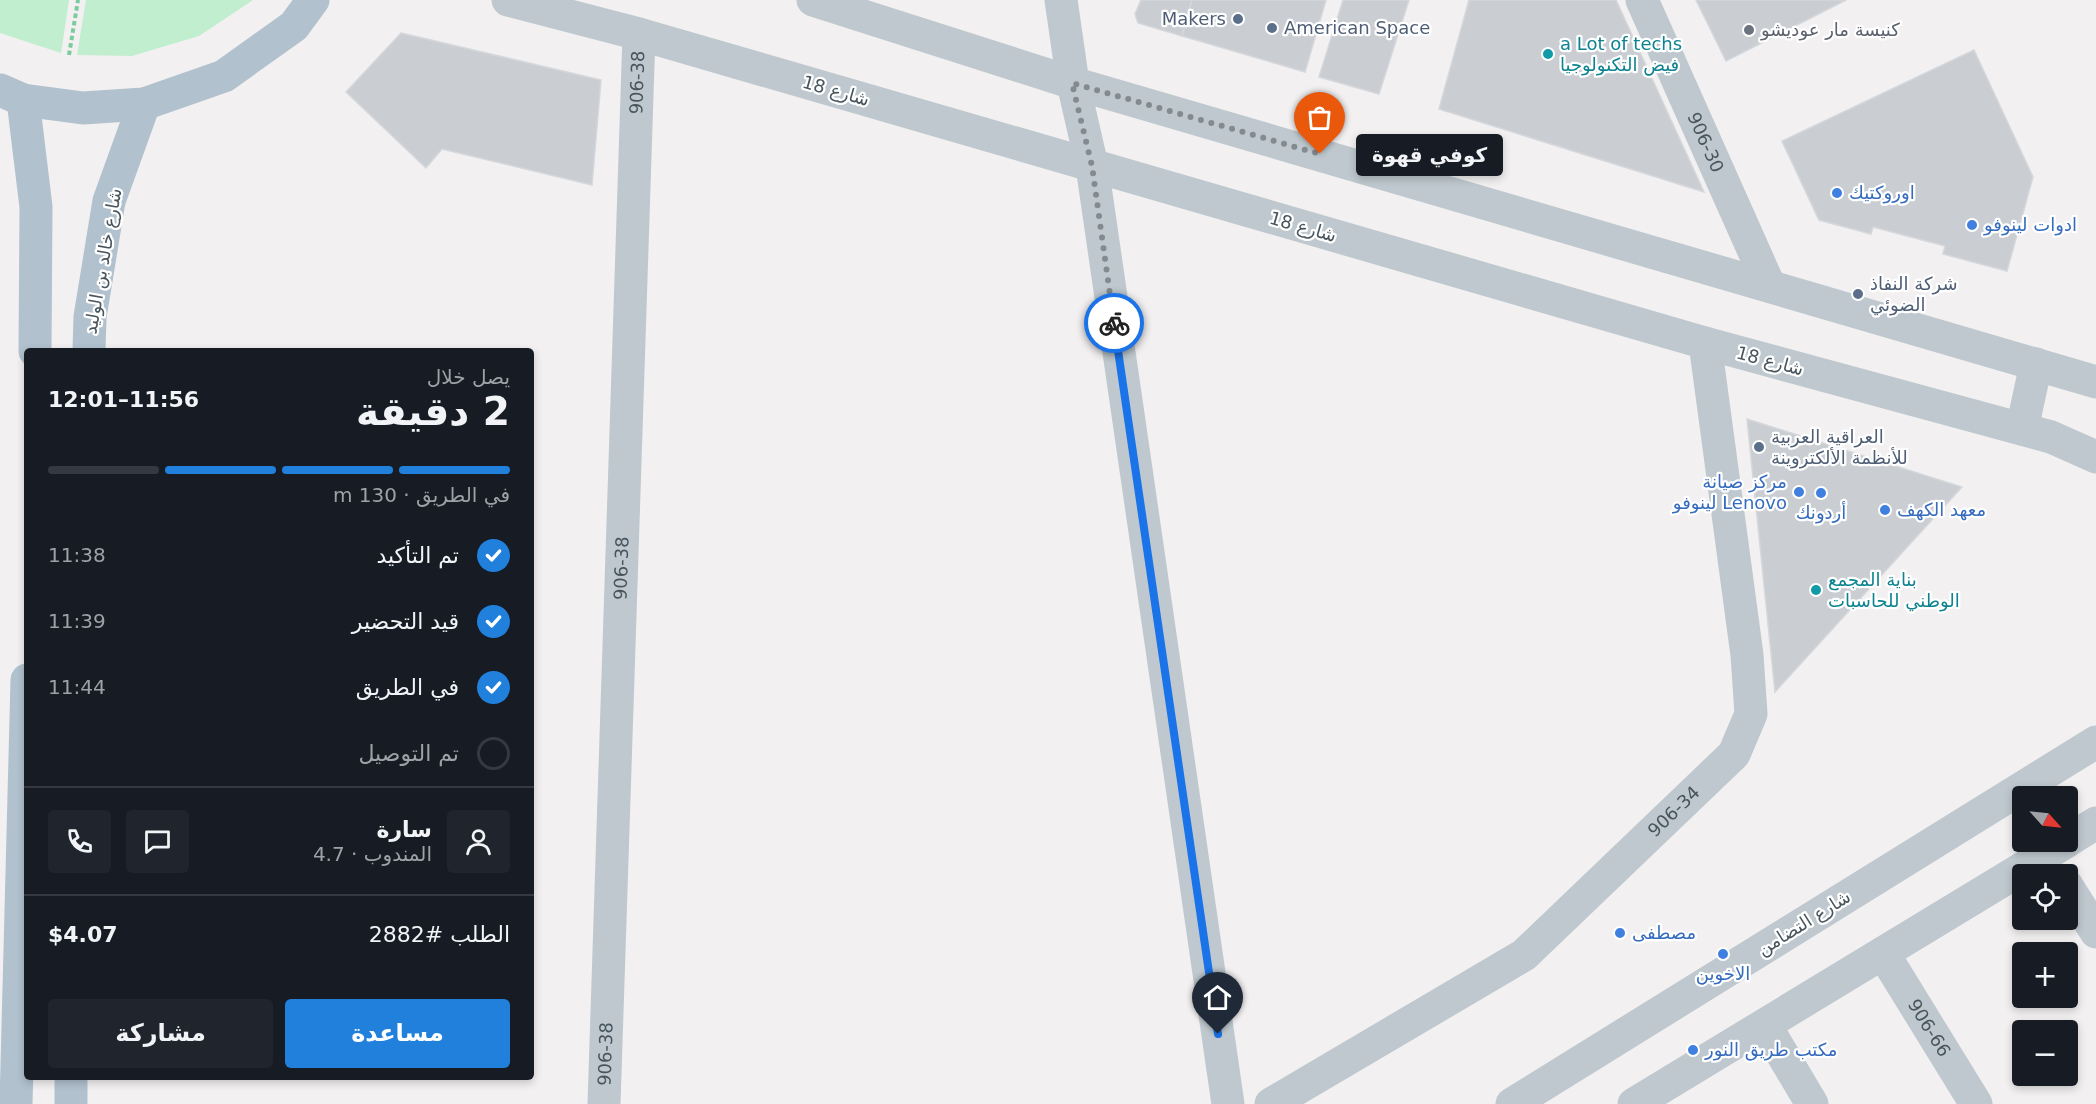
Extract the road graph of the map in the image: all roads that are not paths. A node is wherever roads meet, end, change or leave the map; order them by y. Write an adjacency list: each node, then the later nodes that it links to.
1 (314, 0): 9 (main road)
2 (508, 0): 6 (street, شارع 18)
3 (813, 0): 7 (street)
4 (1061, 0): 7 (street)
5 (1642, 0): 11 (street, 906-30)
6 (639, 34): 10 (street, شارع 18); 30 (street, 906-38)
7 (1072, 83): 10 (street); 11 (street)
8 (11, 95): 9 (main road); 13 (main road)
9 (144, 104): 14 (main road, شارع خالد بن الوليد)
10 (1092, 166): 12 (street, شارع 18); 31 (street)
11 (1769, 285): 15 (street)
12 (1705, 343): 17 (street, شارع 18); 32 (street, 906-34)
13 (35, 348)
14 (89, 348)
15 (2036, 364): 16 (street); 17 (street)
16 (2096, 382)
17 (2022, 429): 18 (street, شارع 18)
18 (2096, 457)
19 (2096, 742): 33 (street, شارع التضامن)
20 (24, 796): 28 (main road)
21 (2096, 823): 22 (street)
22 (2060, 853): 25 (street)
23 (2078, 903): 24 (street)
24 (2096, 932)
25 (1883, 953): 26 (street); 36 (street, 906-66)
26 (1765, 1025): 34 (street); 35 (street)
27 (72, 1080): 29 (main road)
28 (16, 1104)
29 (71, 1104)
30 (603, 1104)
31 (1228, 1104)
32 (1271, 1104)
33 (1512, 1104)
34 (1634, 1104)
35 (1812, 1104)
36 (1976, 1104)

